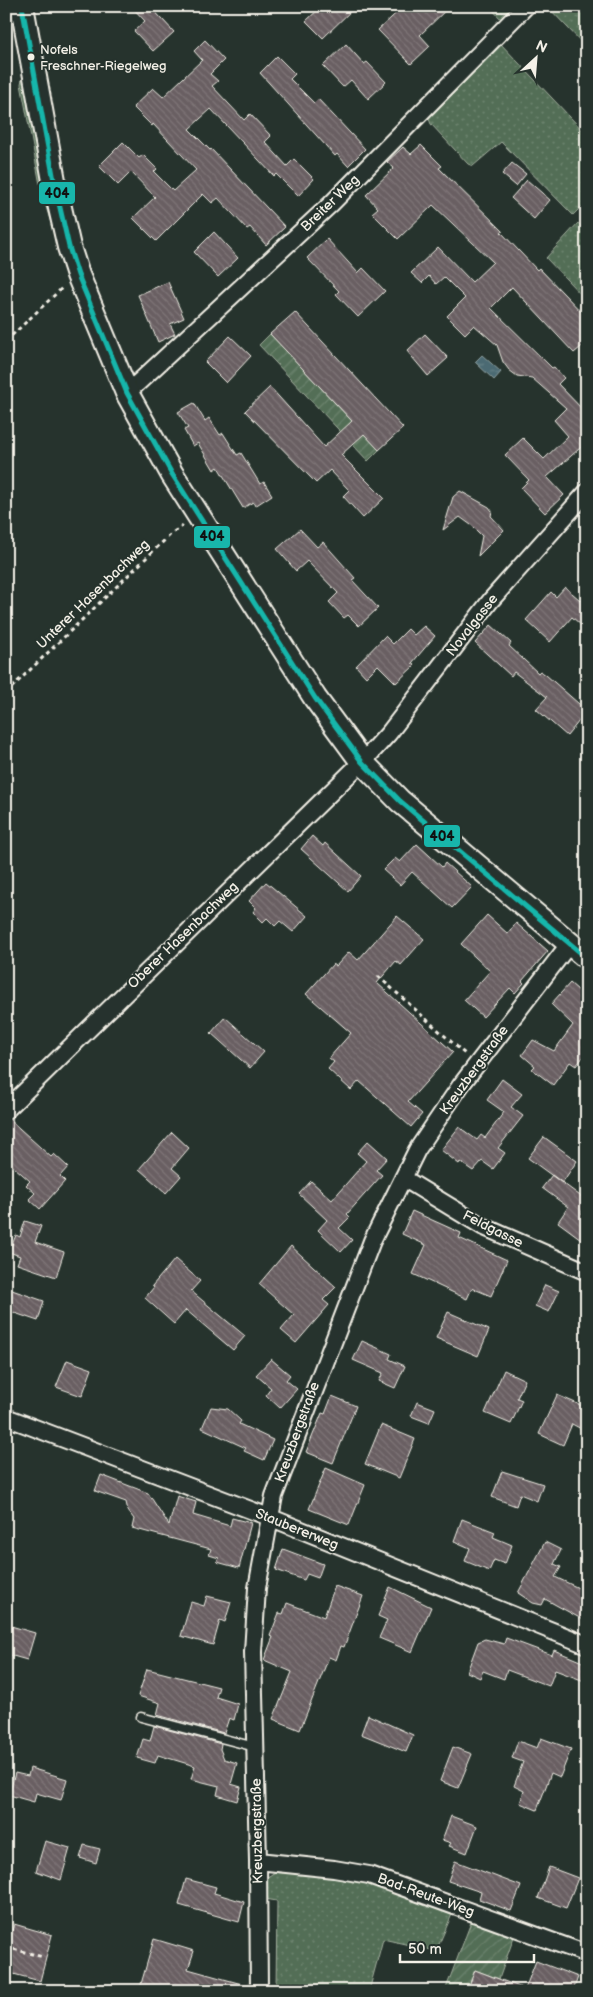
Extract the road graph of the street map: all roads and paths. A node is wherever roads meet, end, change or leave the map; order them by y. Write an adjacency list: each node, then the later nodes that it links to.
1 (22, 6): 3 (main road)
2 (526, 6): 5 (street, Breiter Weg)
3 (78, 276): 4 (path); 5 (main road)
4 (6, 341)
5 (127, 393): 7 (main road)
6 (587, 492): 9 (street, Novalgasse)
7 (198, 515): 8 (path, Unterer Hasenbachweg); 9 (main road)
8 (6, 693)
9 (362, 762): 10 (main road); 14 (street, Oberer Hasenbachweg)
10 (570, 943): 11 (main road); 13 (street, Kreuzbergstraße)
11 (587, 958)
12 (378, 976): 13 (path)
13 (476, 1065): 15 (street, Kreuzbergstraße)
14 (6, 1110)
15 (403, 1178): 16 (street, Feldgasse); 18 (street, Kreuzbergstraße)
16 (587, 1272)
17 (6, 1417): 18 (street, Staubererweg)
18 (268, 1517): 19 (street, Staubererweg); 21 (street, Kreuzbergstraße)
19 (587, 1645)
20 (140, 1717): 21 (lane)
21 (255, 1747): 22 (street, Kreuzbergstraße)
22 (258, 1861): 24 (street, Bad-Reute-Weg); 27 (street, Kreuzbergstraße)
23 (6, 1947): 25 (path)
24 (587, 1954)
25 (43, 1957)
26 (587, 1986): 28 (lane)
27 (259, 1991)
28 (585, 1991)

